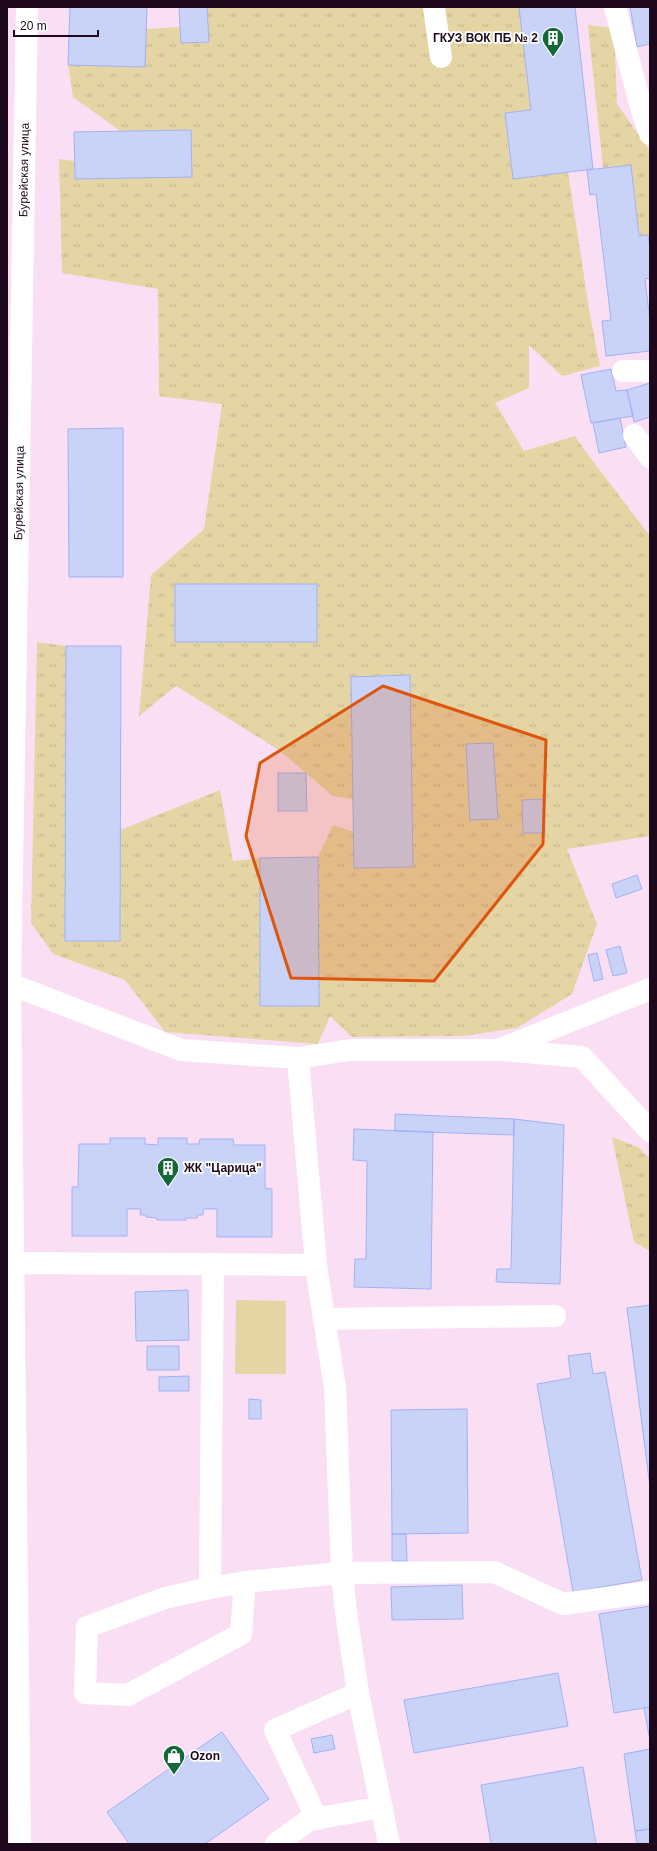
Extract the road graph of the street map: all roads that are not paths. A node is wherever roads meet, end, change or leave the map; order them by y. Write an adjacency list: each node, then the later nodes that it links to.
1 (27, 7): 10 (street, Бурейская улица)
2 (434, 7): 4 (street)
3 (615, 7): 5 (street)
4 (441, 57)
5 (650, 134)
6 (623, 371): 7 (street)
7 (650, 371)
8 (634, 435): 9 (street)
9 (650, 457)
10 (10, 984): 13 (street); 15 (street, Бурейская улица)
11 (650, 989): 12 (street)
12 (498, 1050): 13 (street); 14 (street)
13 (298, 1058): 17 (street)
14 (650, 1131)
15 (13, 1263): 16 (street); 25 (street, Бурейская улица)
16 (213, 1264): 17 (street); 22 (street)
17 (316, 1265): 19 (street)
18 (556, 1316): 19 (street)
19 (324, 1319): 20 (street)
20 (342, 1573): 21 (street); 23 (street); 24 (street)
21 (245, 1582): 22 (street); 22 (street)
22 (210, 1588)
23 (650, 1592)
24 (358, 1693): 26 (street); 27 (street)
25 (13, 1798): 28 (street, Бурейская улица)
26 (382, 1807): 27 (street); 30 (street)
27 (317, 1819): 29 (street)
28 (20, 1844)
29 (276, 1844)
30 (389, 1844)

